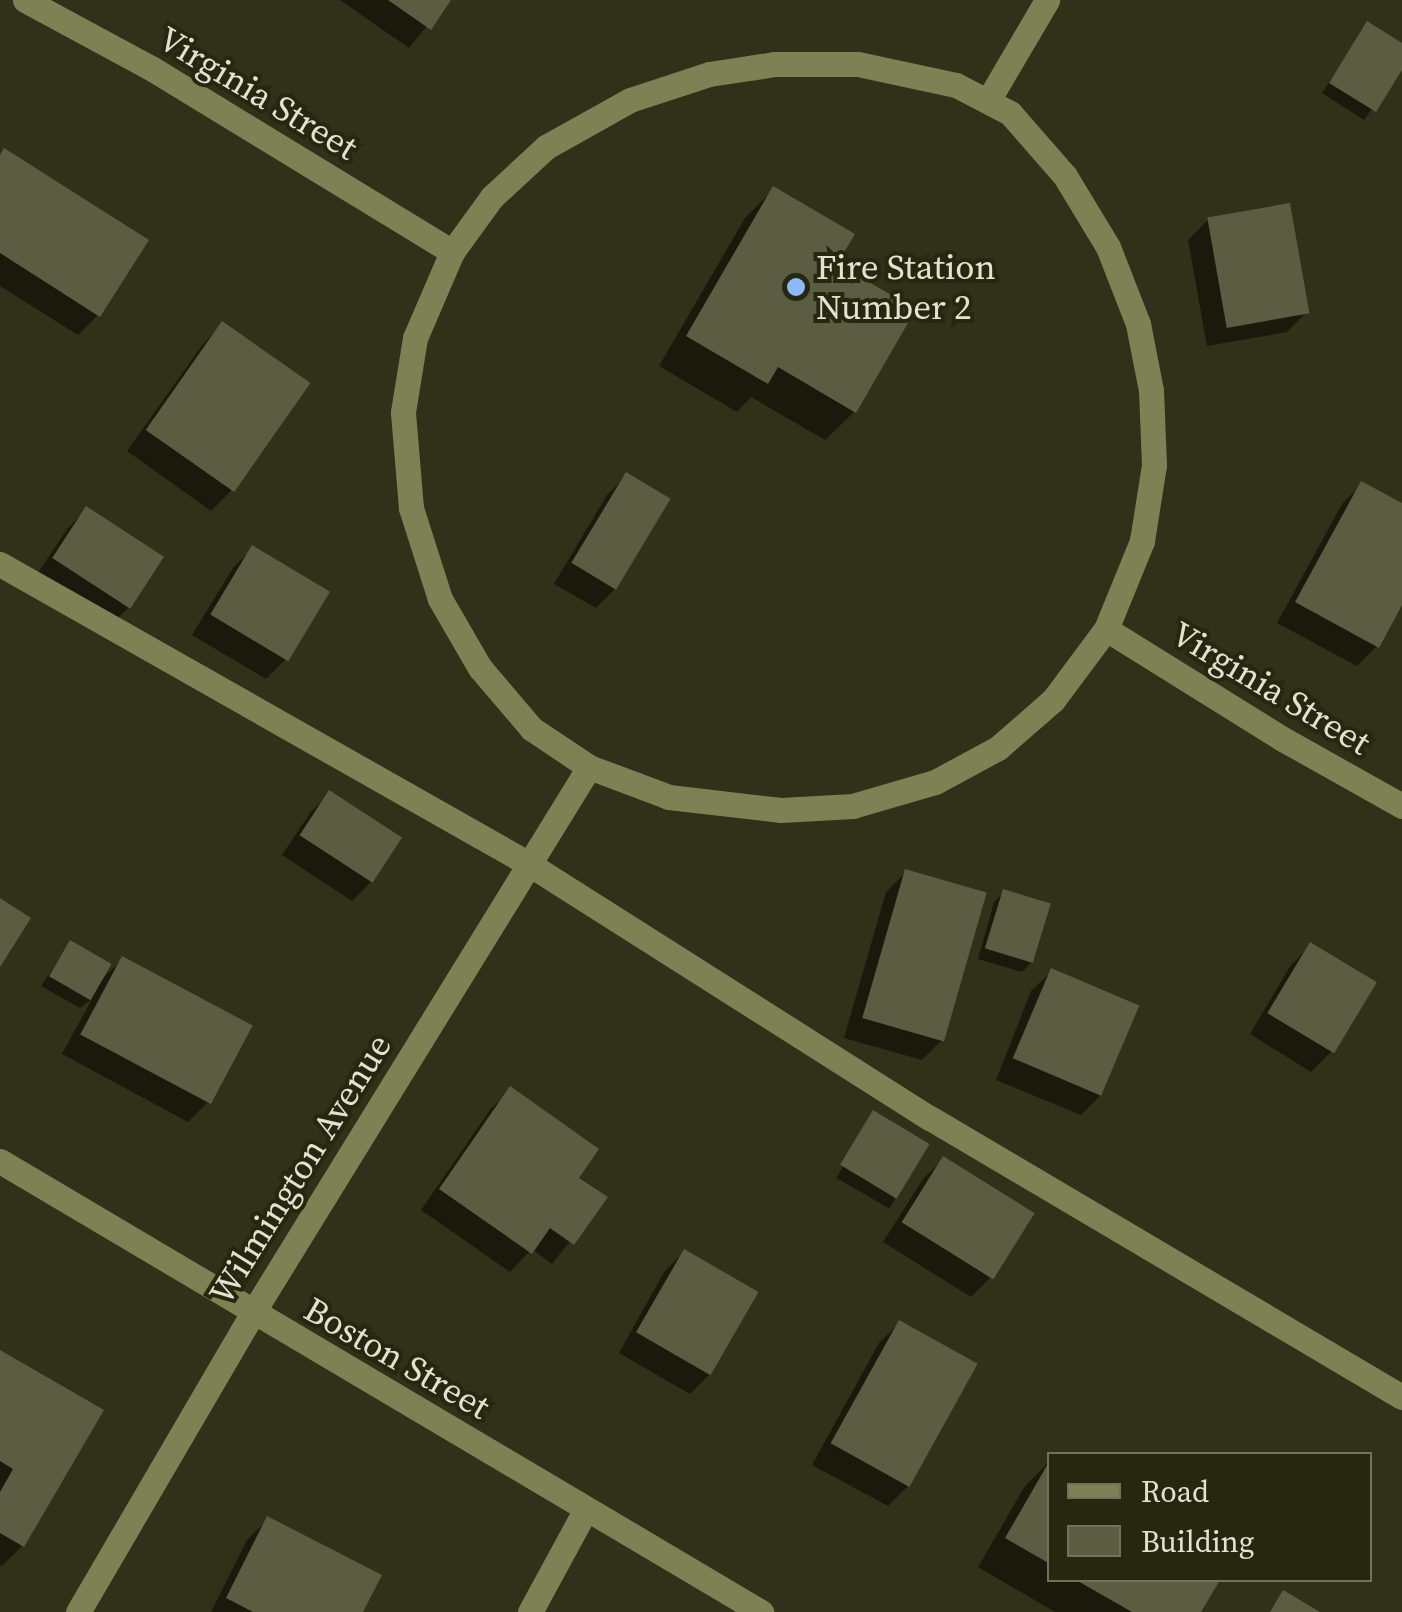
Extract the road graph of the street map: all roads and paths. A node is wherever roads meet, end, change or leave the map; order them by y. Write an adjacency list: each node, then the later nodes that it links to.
1 (26, 0): 4 (street, Virginia Street)
2 (1047, 0): 3 (street)
3 (989, 99): 4 (street); 6 (street)
4 (452, 252): 7 (street)
5 (0, 564): 9 (street)
6 (1106, 629): 7 (street); 8 (street, Virginia Street)
7 (590, 768): 9 (street, Wilmington Avenue)
8 (1402, 806)
9 (529, 864): 11 (street, Wilmington Avenue); 12 (street)
10 (0, 1161): 11 (street, Boston Street)
11 (252, 1314): 13 (street, Boston Street); 14 (street, Wilmington Avenue)
12 (1402, 1398)
13 (586, 1509): 15 (street); 16 (street, Boston Street)
14 (78, 1612)
15 (530, 1612)
16 (761, 1612)

